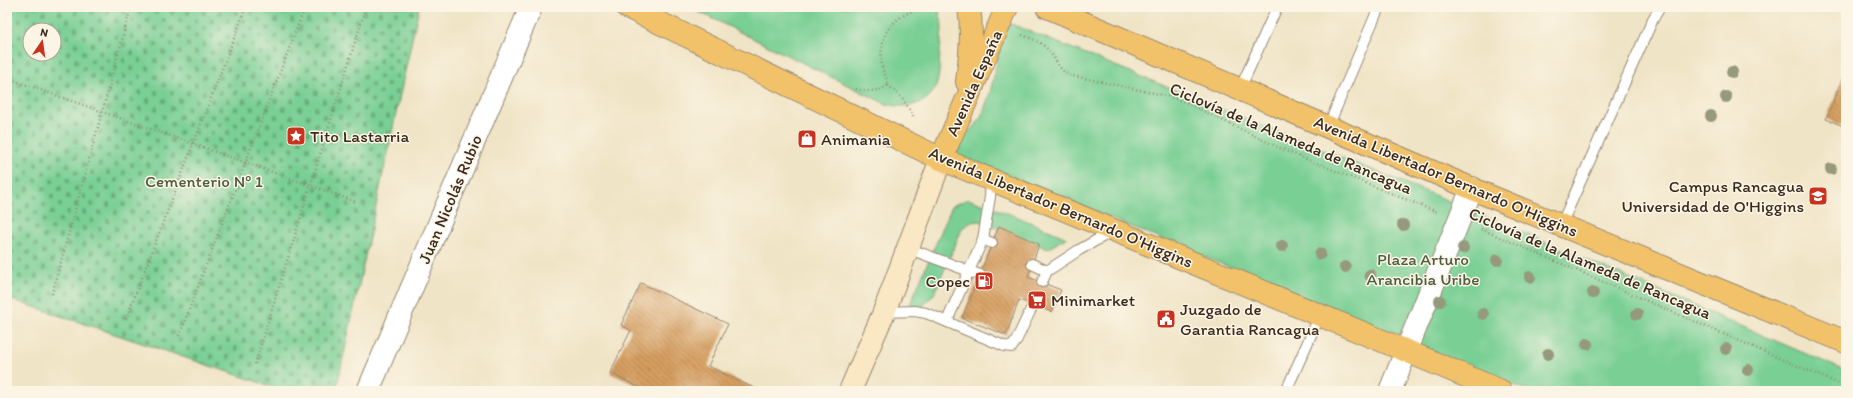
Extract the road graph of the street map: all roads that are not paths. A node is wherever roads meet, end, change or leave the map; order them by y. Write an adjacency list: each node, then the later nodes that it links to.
1 (531, 7): 29 (street, Juan Nicolás Rubio)
2 (627, 7): 12 (main road, Avenida Libertador Bernardo O'Higgins)
3 (1048, 7): 9 (main road, Avenida Libertador Bernardo O'Higgins)
4 (1277, 7): 9 (lane)
5 (1379, 7): 11 (lane)
6 (1660, 7): 15 (lane)
7 (970, 15): 10 (main road)
8 (1003, 17): 10 (main road, Avenida España)
9 (1240, 89): 11 (main road, Avenida Libertador Bernardo O'Higgins)
10 (965, 103): 12 (main road, Avenida España)
11 (1328, 127): 14 (main road, Avenida Libertador Bernardo O'Higgins)
12 (941, 159): 13 (main road, Avenida Libertador Bernardo O'Higgins); 17 (main road)
13 (991, 179): 16 (main road, Avenida Libertador Bernardo O'Higgins); 19 (lane)
14 (1472, 188): 15 (main road, Avenida Libertador Bernardo O'Higgins); 28 (street)
15 (1561, 225): 27 (main road, Avenida Libertador Bernardo O'Higgins)
16 (1116, 230): 20 (lane); 25 (main road, Avenida Libertador Bernardo O'Higgins)
17 (908, 248): 19 (lane); 24 (main road)
18 (1032, 264): 20 (lane)
19 (969, 271): 21 (lane); 26 (lane)
20 (1047, 271): 22 (lane)
21 (980, 275)
22 (1042, 282)
23 (1033, 305): 26 (lane)
24 (884, 312): 26 (lane); 30 (main road)
25 (1320, 314): 28 (main road, Avenida Libertador Bernardo O'Higgins); 31 (lane)
26 (947, 321)
27 (1846, 342)
28 (1406, 351): 32 (street); 33 (main road, Avenida Libertador Bernardo O'Higgins)
29 (368, 391)
30 (850, 391)
31 (1286, 391)
32 (1390, 391)
33 (1501, 391)

